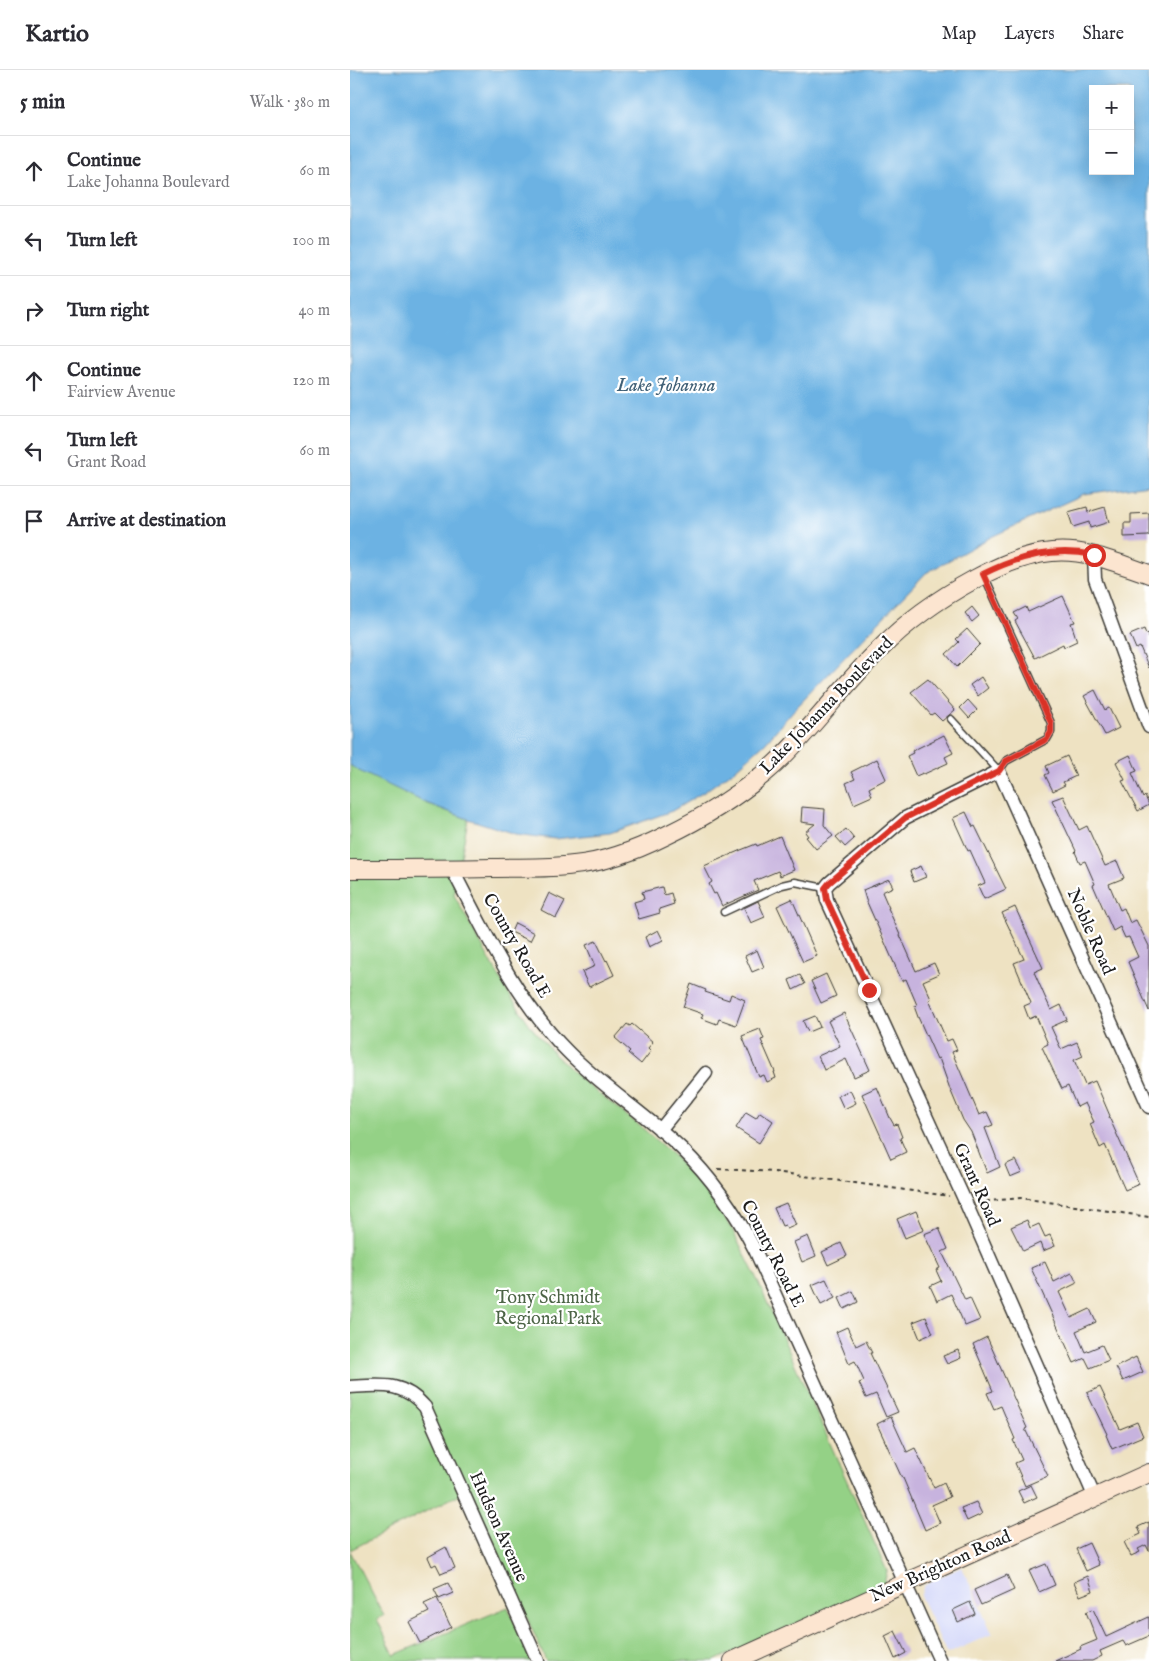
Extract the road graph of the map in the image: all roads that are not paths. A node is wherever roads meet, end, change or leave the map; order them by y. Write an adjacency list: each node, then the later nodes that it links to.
1 (1094, 555): 2 (street, Lake Johanna Boulevard); 3 (street, Lake Johanna Boulevard); 5 (street)
2 (983, 574): 6 (lane); 8 (street, Lake Johanna Boulevard)
3 (1149, 574)
4 (951, 719): 6 (lane)
5 (1149, 727)
6 (999, 771): 9 (street); 12 (street, Noble Road)
7 (350, 869): 8 (street, Lake Johanna Boulevard)
8 (452, 869): 13 (street, County Road E)
9 (825, 888): 10 (lane); 16 (street, Grant Road)
10 (724, 912)
11 (706, 1073): 13 (street)
12 (1149, 1107)
13 (660, 1130): 17 (street, County Road E)
14 (350, 1387): 18 (street, Hudson Avenue)
15 (1149, 1473): 16 (street, New Brighton Road)
16 (1095, 1498): 17 (street, New Brighton Road)
17 (905, 1583): 19 (street, New Brighton Road); 20 (street, County Road E)
18 (538, 1661)
19 (733, 1661)
20 (940, 1661)

